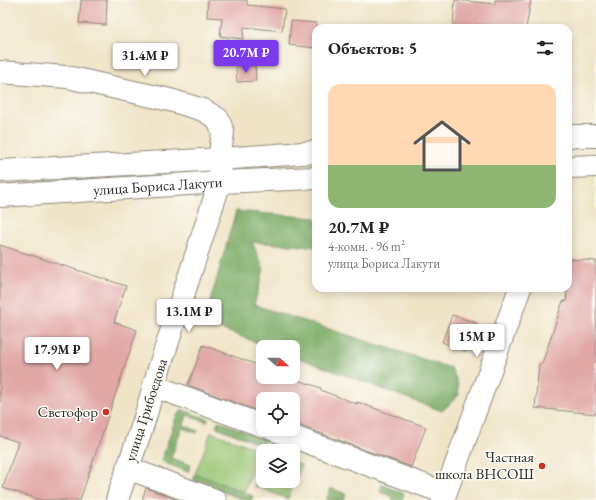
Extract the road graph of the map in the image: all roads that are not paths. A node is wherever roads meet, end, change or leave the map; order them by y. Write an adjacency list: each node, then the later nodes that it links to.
1 (0, 72): 5 (street, улица Грибоедова)
2 (596, 136): 3 (street)
3 (572, 140)
4 (312, 152): 5 (street, улица Бориса Лакути)
5 (221, 159): 8 (street, улица Бориса Лакути); 10 (street, улица Грибоедова)
6 (596, 166): 7 (street)
7 (572, 168)
8 (0, 171)
9 (312, 178): 10 (street, улица Бориса Лакути)
10 (220, 182): 11 (street, улица Бориса Лакути); 13 (street, улица Грибоедова)
11 (0, 196)
12 (519, 292): 17 (street)
13 (154, 386): 14 (street); 16 (street, улица Грибоедова)
14 (256, 423)
15 (290, 436): 17 (street)
16 (128, 468): 18 (street, улица Грибоедова); 19 (street)
17 (444, 496)
18 (117, 500)
19 (216, 500)

